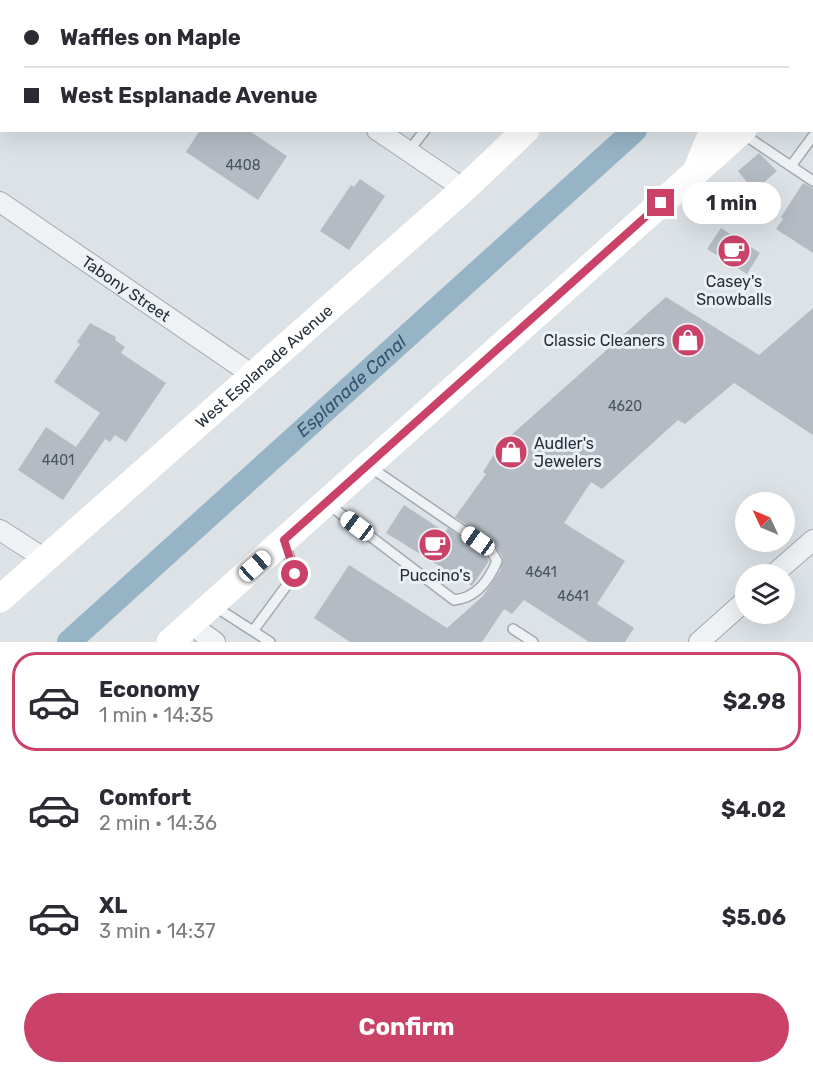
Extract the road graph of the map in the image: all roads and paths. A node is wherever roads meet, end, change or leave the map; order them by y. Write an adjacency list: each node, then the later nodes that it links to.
1 (380, 132): 7 (street)
2 (423, 132): 7 (lane)
3 (524, 132): 11 (main road, West Esplanade Avenue)
4 (711, 132): 9 (main road)
5 (742, 132): 8 (lane); 9 (main road)
6 (813, 136): 8 (lane)
7 (408, 152): 11 (street)
8 (791, 166): 10 (lane)
9 (696, 172): 14 (main road)
10 (813, 181)
11 (464, 189): 13 (main road, West Esplanade Avenue)
12 (0, 202): 13 (street, Tabony Street)
13 (254, 376): 19 (main road, West Esplanade Avenue)
14 (368, 465): 15 (main road); 15 (lane)
15 (326, 503): 17 (main road)
16 (0, 530): 19 (street)
17 (284, 540): 22 (main road); 26 (lane)
18 (813, 540): 20 (street)
19 (45, 559): 21 (main road, West Esplanade Avenue)
20 (785, 564)
21 (0, 599)
22 (212, 605): 24 (main road); 26 (lane)
23 (735, 610): 31 (street)
24 (190, 624): 27 (main road); 28 (street)
25 (513, 629): 30 (lane)
26 (253, 631): 29 (lane)
27 (170, 642)
28 (215, 642)
29 (270, 642)
30 (532, 642)
31 (699, 642)

